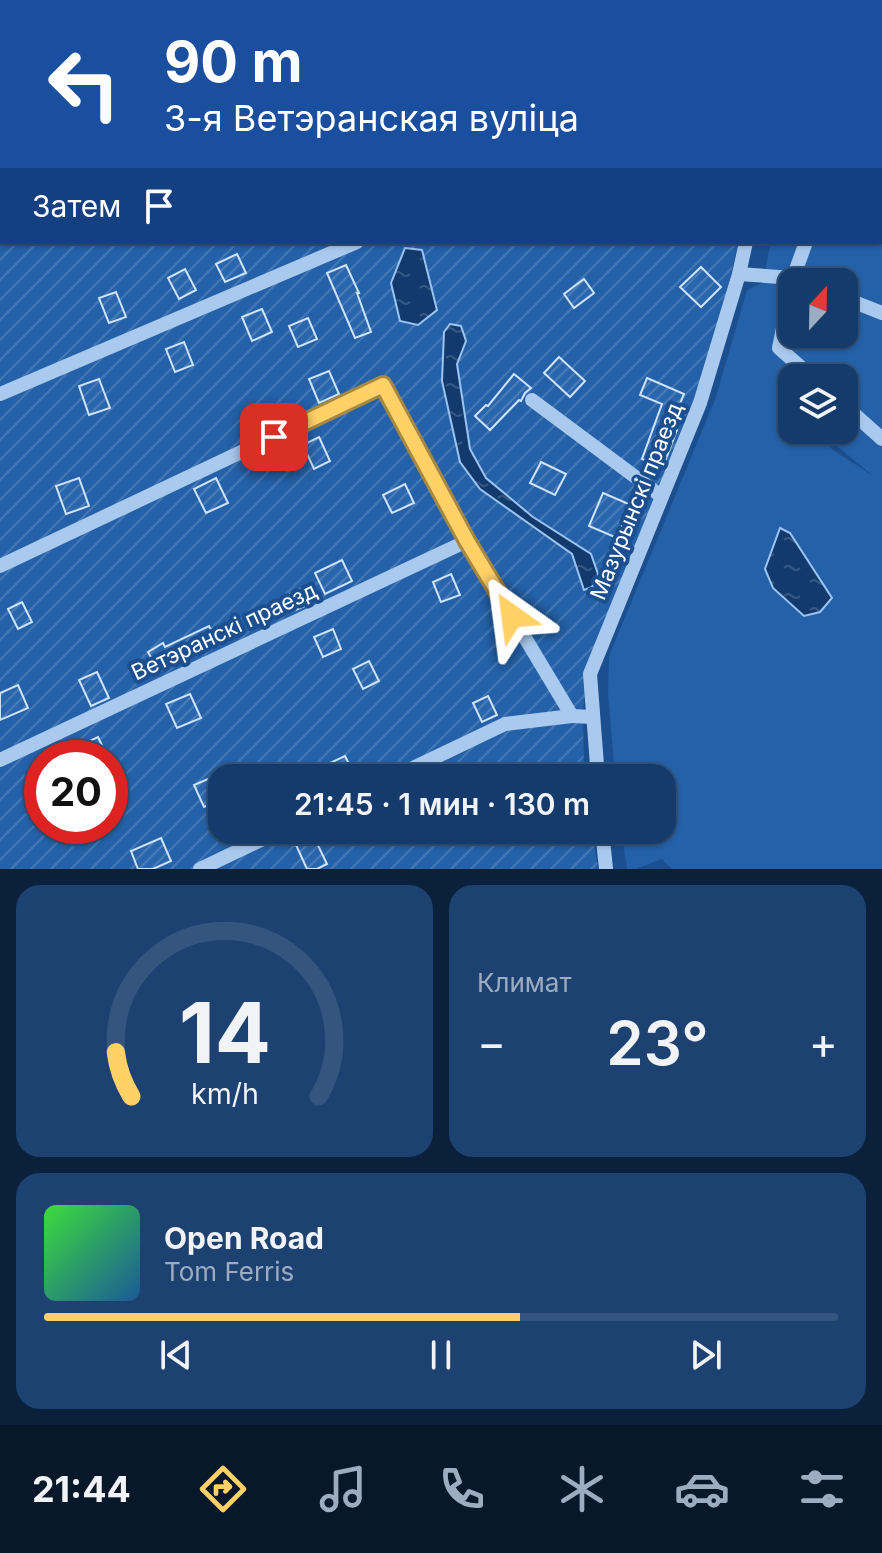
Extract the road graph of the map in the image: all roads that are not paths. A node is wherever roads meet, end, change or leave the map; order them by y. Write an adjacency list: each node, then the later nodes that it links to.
1 (352, 244): 11 (street)
2 (746, 244): 5 (street, Мазурынскі праезд)
3 (806, 244): 4 (street)
4 (801, 268)
5 (739, 274): 6 (street); 15 (street, Мазурынскі праезд)
6 (778, 278)
7 (858, 304): 8 (street)
8 (882, 313)
9 (779, 348): 10 (street)
10 (797, 364)
11 (0, 394)
12 (532, 400): 15 (street)
13 (858, 418): 14 (street)
14 (882, 439)
15 (661, 496): 19 (street, Мазурынскі праезд)
16 (467, 541): 17 (street); 18 (street); 20 (street, Ветэранскі праезд)
17 (0, 566)
18 (572, 716): 19 (street); 21 (street)
19 (592, 717): 22 (street, Мазурынскі праезд)
20 (0, 760)
21 (421, 764)
22 (597, 764)
23 (253, 844): 25 (street)
24 (603, 844): 26 (street)
25 (200, 869)
26 (606, 869)

